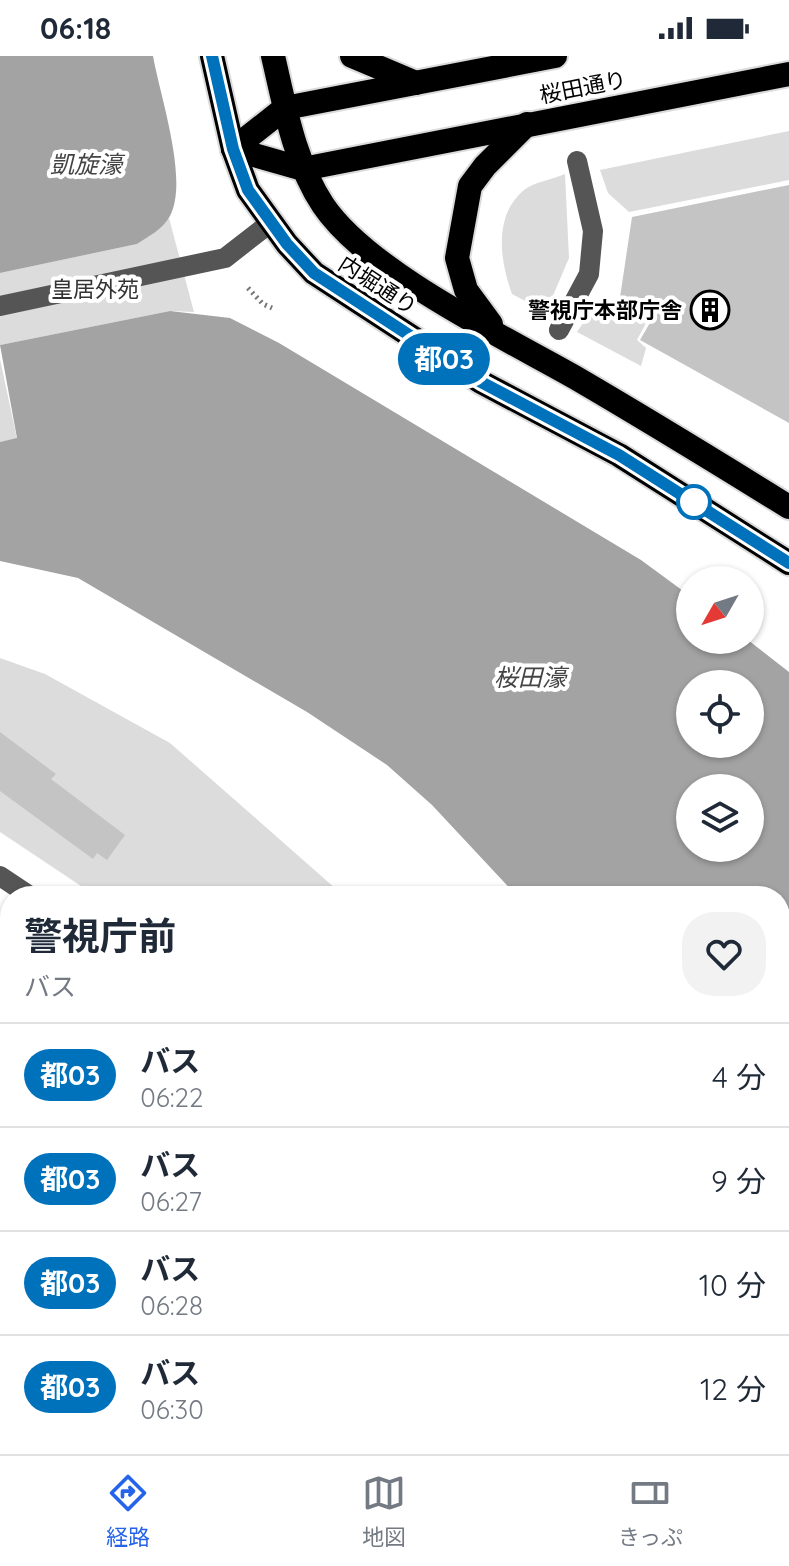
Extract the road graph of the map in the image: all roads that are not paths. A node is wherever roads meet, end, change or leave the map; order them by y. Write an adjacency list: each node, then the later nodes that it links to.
1 (212, 56): 10 (highway, 内堀通り)
2 (273, 56): 8 (highway, 内堀通り)
3 (352, 56): 7 (highway)
4 (555, 56): 7 (highway, 桜田通り)
5 (758, 68): 6 (highway, 桜田通り); 9 (highway, 桜田通り)
6 (789, 74)
7 (417, 83): 8 (highway, 桜田通り)
8 (285, 108): 10 (highway); 12 (highway, 内堀通り)
9 (527, 124): 12 (highway, 桜田通り); 16 (highway)
10 (233, 149): 12 (highway); 13 (highway, 内堀通り)
11 (577, 161): 15 (street)
12 (303, 169): 16 (highway, 内堀通り)
13 (270, 223): 14 (street); 18 (highway, 内堀通り)
14 (0, 306)
15 (559, 330)
16 (498, 334): 17 (highway, 内堀通り)
17 (789, 507)
18 (789, 563)

